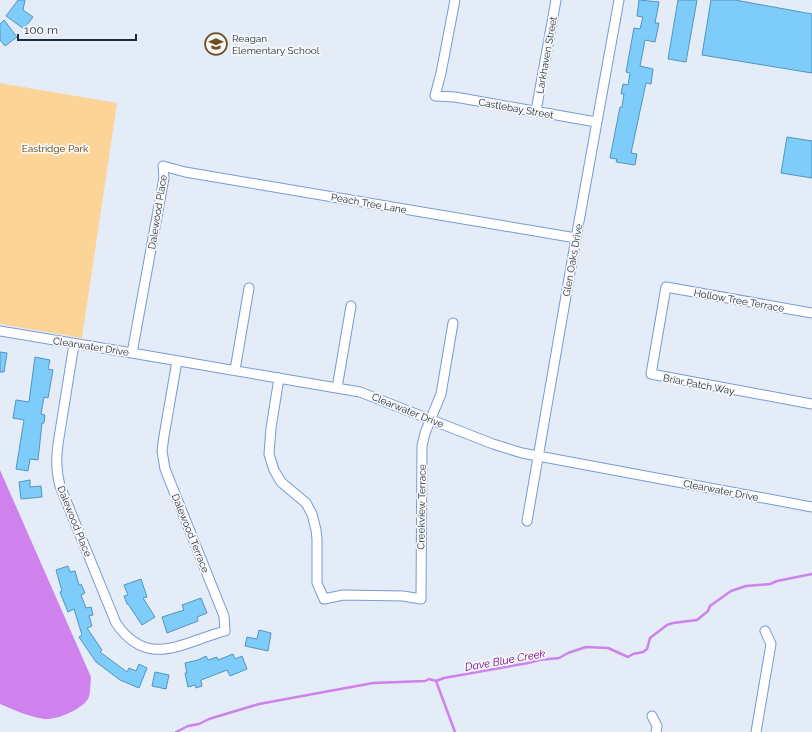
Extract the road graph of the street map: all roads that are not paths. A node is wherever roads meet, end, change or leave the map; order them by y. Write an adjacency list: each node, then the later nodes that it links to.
1 (455, 0): 4 (street, Castlebay Street)
2 (556, 0): 4 (street, Larkhaven Street)
3 (619, 0): 5 (street, Glen Oaks Drive)
4 (536, 111): 5 (street, Castlebay Street)
5 (596, 122): 7 (street, Glen Oaks Drive)
6 (163, 166): 7 (street, Peach Tree Lane); 15 (street, Dalewood Place)
7 (576, 238): 22 (street, Glen Oaks Drive)
8 (666, 286): 11 (street, Hollow Tree Terrace); 20 (street, Briar Patch Way)
9 (248, 288): 17 (street)
10 (351, 306): 19 (street)
11 (812, 313)
12 (453, 323): 21 (street, Creekview Terrace)
13 (0, 331): 14 (street, Clearwater Drive)
14 (74, 344): 15 (street, Clearwater Drive); 26 (street, Dalewood Place)
15 (132, 352): 16 (street, Clearwater Drive)
16 (177, 361): 17 (street, Clearwater Drive); 26 (street, Dalewood Terrace)
17 (235, 370): 18 (street, Clearwater Drive)
18 (279, 378): 19 (street, Clearwater Drive); 21 (street, Creekview Terrace)
19 (337, 388): 21 (street, Clearwater Drive)
20 (812, 404)
21 (431, 420): 22 (street, Clearwater Drive)
22 (538, 456): 23 (street, Clearwater Drive); 24 (street, Glen Oaks Drive)
23 (812, 507)
24 (527, 521)
25 (765, 632): 29 (street)
26 (155, 650)
27 (652, 716): 28 (street)
28 (656, 732)
29 (756, 732)

